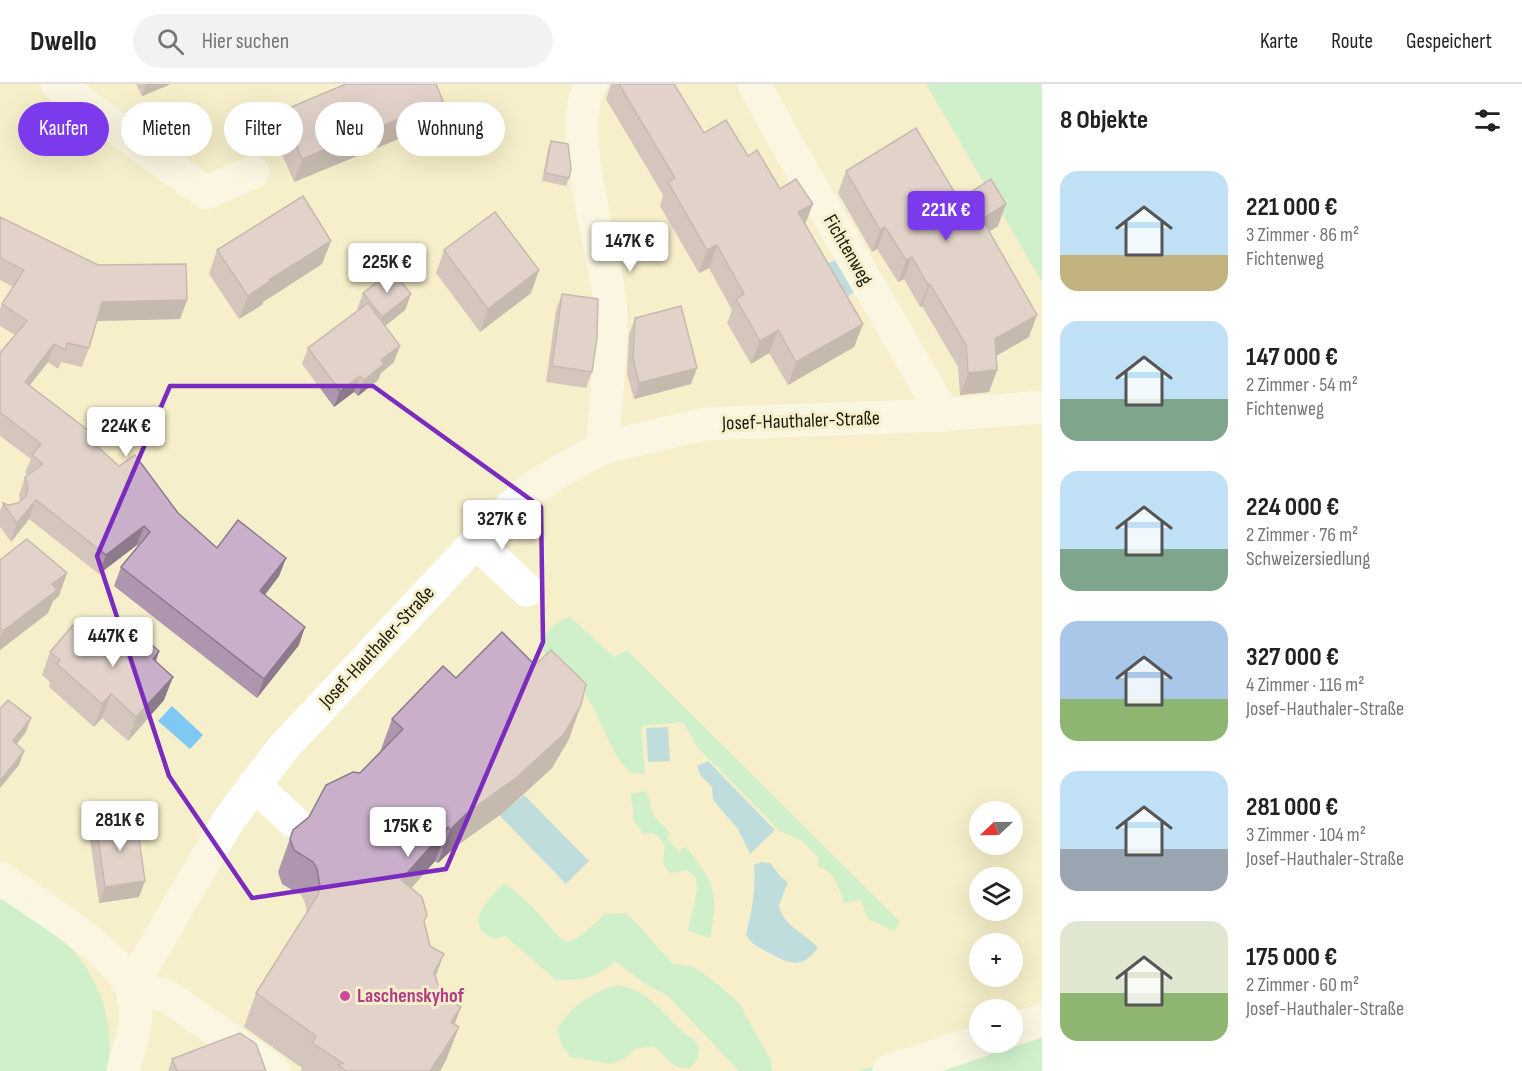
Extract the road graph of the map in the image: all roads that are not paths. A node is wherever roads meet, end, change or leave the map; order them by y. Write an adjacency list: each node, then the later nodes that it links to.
1 (57, 84): 4 (street)
2 (591, 84): 7 (street)
3 (754, 84): 6 (street, Fichtenweg)
4 (253, 172)
5 (1042, 407): 6 (street, Josef-Hauthaler-Straße)
6 (944, 415): 7 (street, Josef-Hauthaler-Straße)
7 (602, 448): 8 (street, Josef-Hauthaler-Straße)
8 (476, 542): 9 (street); 10 (street, Josef-Hauthaler-Straße)
9 (527, 590)
10 (254, 785): 11 (street); 13 (street, Josef-Hauthaler-Straße)
11 (293, 821)
12 (0, 878): 13 (street)
13 (131, 987): 17 (street); 18 (street)
14 (1042, 1020): 15 (street)
15 (1023, 1026)
16 (969, 1045): 19 (street)
17 (123, 1071)
18 (274, 1071)
19 (889, 1071)

